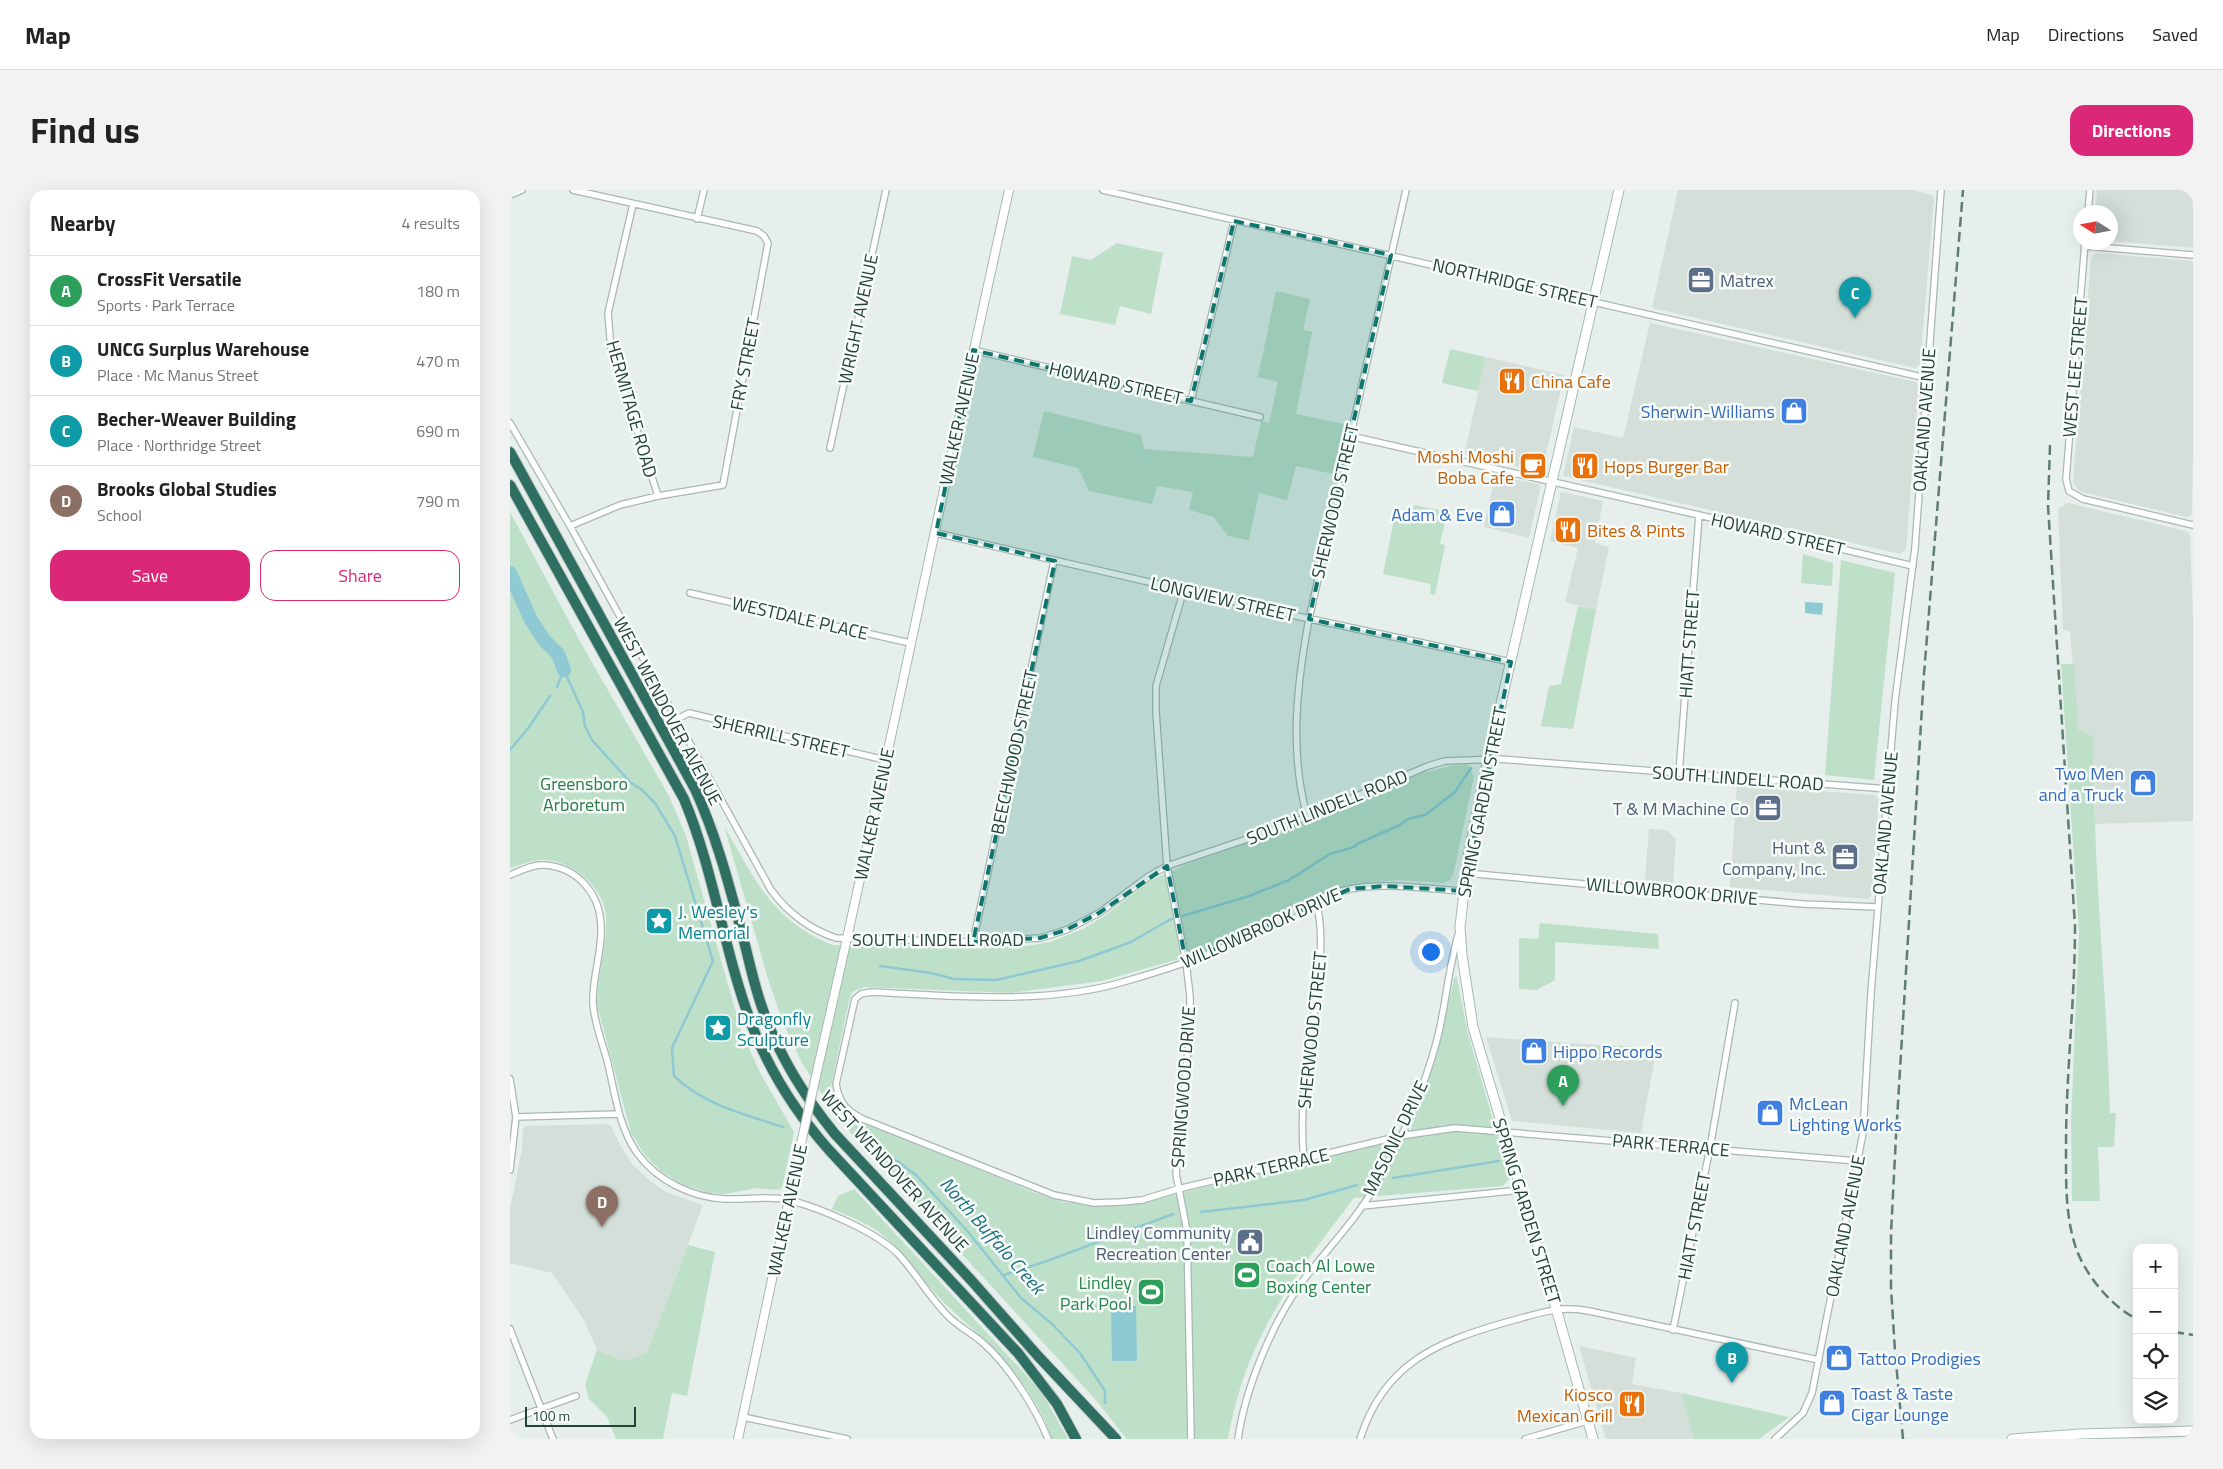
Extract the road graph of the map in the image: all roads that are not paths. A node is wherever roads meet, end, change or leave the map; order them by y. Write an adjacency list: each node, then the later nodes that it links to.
1 (522, 190): 11 (street)
2 (573, 190): 12 (street)
3 (704, 190): 14 (street)
4 (886, 190): 27 (street, WRIGHT AVENUE)
5 (1009, 190): 21 (street, WALKER AVENUE)
6 (1104, 190): 15 (street, NORTHRIDGE STREET)
7 (1406, 190): 18 (street, SHERWOOD STREET)
8 (1619, 190): 20 (main road, SPRING GARDEN STREET)
9 (1941, 190): 22 (street, OAKLAND AVENUE)
10 (2090, 190): 13 (street)
11 (510, 195)
12 (633, 204): 14 (street); 31 (street, HERMITAGE ROAD)
13 (2089, 205)
14 (697, 219): 31 (street, FRY STREET)
15 (1234, 221): 18 (street, NORTHRIDGE STREET); 23 (street)
16 (2118, 247): 19 (street)
17 (2085, 250): 33 (street, WEST LEE STREET)
18 (1391, 255): 20 (street, NORTHRIDGE STREET); 26 (street, SHERWOOD STREET)
19 (2193, 255)
20 (1594, 301): 22 (street, NORTHRIDGE STREET); 29 (main road, SPRING GARDEN STREET)
21 (973, 350): 23 (street, HOWARD STREET); 35 (street, WALKER AVENUE)
22 (1926, 378): 37 (street, OAKLAND AVENUE)
23 (1191, 401): 24 (street, HOWARD STREET)
24 (1260, 417)
25 (510, 423): 34 (street, SOUTH LINDELL ROAD)
26 (1350, 436): 29 (street, HOWARD STREET); 40 (street, SHERWOOD STREET)
27 (830, 448)
28 (510, 452): 90 (highway, WEST WENDOVER AVENUE)
29 (1552, 482): 32 (street, HOWARD STREET); 42 (main road, SPRING GARDEN STREET)
30 (510, 485): 89 (highway, WEST WENDOVER AVENUE)
31 (658, 496): 34 (street)
32 (1699, 515): 37 (street, HOWARD STREET); 46 (street, HIATT STREET)
33 (2193, 525)
34 (570, 526): 43 (street, SOUTH LINDELL ROAD)
35 (936, 533): 36 (street, LONGVIEW STREET); 41 (street, WALKER AVENUE)
36 (1054, 561): 38 (street, LONGVIEW STREET); 57 (street, BEECHWOOD STREET)
37 (1913, 566): 47 (street, OAKLAND AVENUE)
38 (1184, 589): 40 (street, LONGVIEW STREET); 49 (street, SPRINGWOOD DRIVE)
39 (690, 593): 41 (street, WESTDALE PLACE)
40 (1309, 619): 42 (street, LONGVIEW STREET); 48 (street, SHERWOOD STREET)
41 (910, 643): 44 (street, WALKER AVENUE)
42 (1511, 662): 45 (main road, SPRING GARDEN STREET)
43 (677, 719): 44 (street, SHERRILL STREET); 56 (street, SOUTH LINDELL ROAD)
44 (885, 760): 56 (street, WALKER AVENUE)
45 (1488, 760): 46 (street, SOUTH LINDELL ROAD); 48 (street, SOUTH LINDELL ROAD); 50 (main road, SPRING GARDEN STREET)
46 (1679, 773): 47 (street, SOUTH LINDELL ROAD)
47 (1888, 789): 54 (street, OAKLAND AVENUE)
48 (1307, 816): 49 (street, SOUTH LINDELL ROAD)
49 (1167, 866): 57 (street, SOUTH LINDELL ROAD); 58 (street, SPRINGWOOD DRIVE)
50 (1465, 873): 52 (main road, SPRING GARDEN STREET); 54 (street, WILLOWBROOK DRIVE)
51 (510, 875): 62 (street)
52 (1463, 892): 53 (street, WILLOWBROOK DRIVE); 55 (main road, SPRING GARDEN STREET)
53 (1316, 902): 58 (street, WILLOWBROOK DRIVE); 67 (street, SHERWOOD STREET)
54 (1878, 907): 68 (street, OAKLAND AVENUE)
55 (1460, 927): 64 (main road, SPRING GARDEN STREET); 65 (street, MASONIC DRIVE)
56 (846, 940): 57 (street, SOUTH LINDELL ROAD); 72 (street, WALKER AVENUE, bridge)
57 (974, 942)
58 (1186, 962): 59 (street, WILLOWBROOK DRIVE); 70 (street, SPRINGWOOD DRIVE)
59 (883, 993): 70 (street, PARK TERRACE)
60 (1736, 1003): 66 (street, HIATT STREET)
61 (510, 1079): 63 (street)
62 (618, 1114): 63 (street); 72 (street)
63 (516, 1117): 69 (street)
64 (1504, 1132): 65 (street, PARK TERRACE); 66 (street, PARK TERRACE); 71 (main road, SPRING GARDEN STREET)
65 (1400, 1136): 67 (street, PARK TERRACE); 73 (street, MASONIC DRIVE)
66 (1710, 1148): 68 (street, PARK TERRACE); 76 (street, HIATT STREET)
67 (1304, 1159): 70 (street, PARK TERRACE)
68 (1858, 1161): 77 (street, OAKLAND AVENUE)
69 (510, 1170)
70 (1178, 1189): 91 (street, SPRINGWOOD DRIVE)
71 (1521, 1190): 73 (street); 74 (main road, SPRING GARDEN STREET)
72 (788, 1200): 80 (street, WALKER AVENUE); 88 (street)
73 (1362, 1206): 92 (street, MASONIC DRIVE)
74 (1556, 1308): 76 (street); 82 (main road, SPRING GARDEN STREET); 93 (street)
75 (510, 1329): 79 (street)
76 (1674, 1330): 77 (street)
77 (1819, 1360): 84 (street, OAKLAND AVENUE)
78 (576, 1396): 79 (street)
79 (541, 1409): 81 (street); 85 (street)
80 (743, 1417): 86 (street, WALKER AVENUE); 87 (street)
81 (510, 1420)
82 (1587, 1421): 94 (street); 95 (main road, SPRING GARDEN STREET)
83 (2193, 1431): 96 (main road)
84 (1778, 1438)
85 (552, 1439)
86 (738, 1439)
87 (847, 1439)
88 (1048, 1439)
89 (1076, 1439)
90 (1116, 1439)
91 (1191, 1439)
92 (1238, 1439)
93 (1360, 1439)
94 (1526, 1439)
95 (1592, 1439)
96 (2012, 1439)

